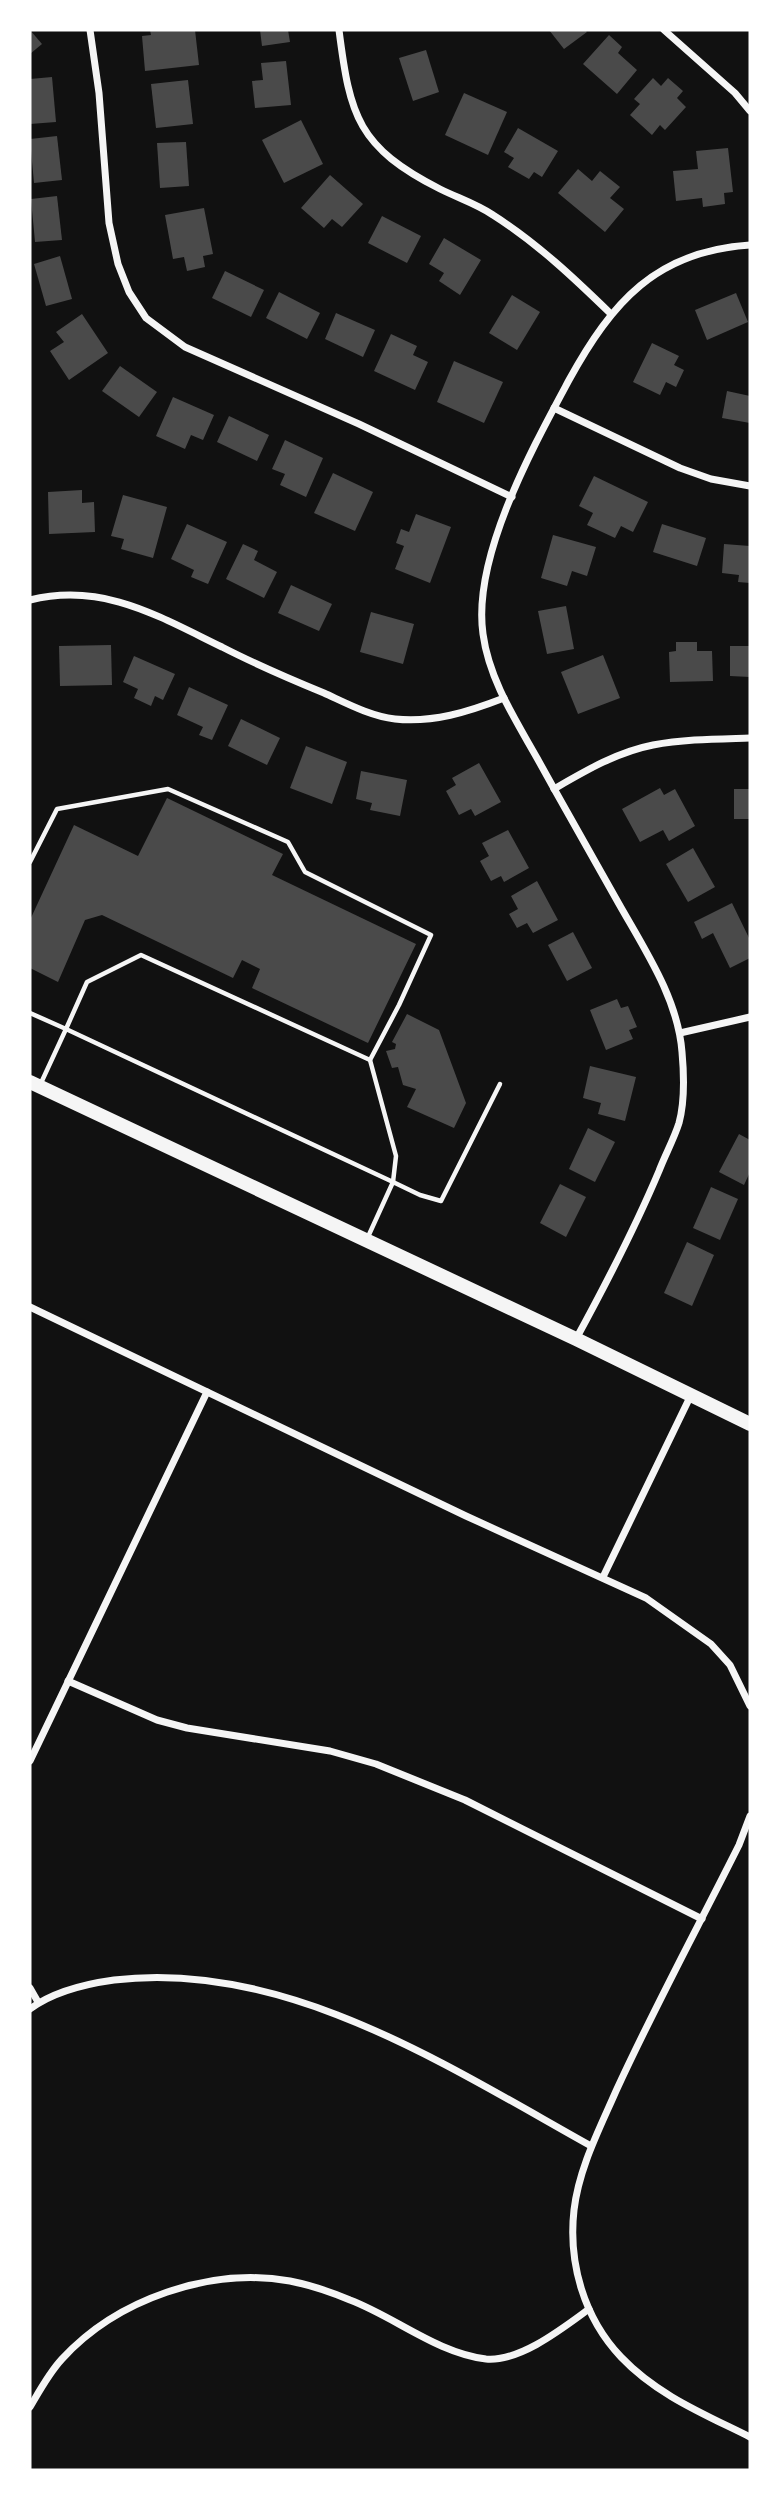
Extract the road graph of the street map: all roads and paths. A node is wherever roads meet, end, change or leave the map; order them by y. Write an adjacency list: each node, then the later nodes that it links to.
1 (89, 30): 9 (street)
2 (339, 30): 6 (street)
3 (664, 30): 4 (street)
4 (750, 111)
5 (750, 245): 6 (street)
6 (611, 314): 7 (street)
7 (554, 408): 8 (street); 9 (street)
8 (750, 486)
9 (512, 497): 11 (street)
10 (30, 600): 11 (street)
11 (504, 698): 13 (street)
12 (750, 738): 13 (street)
13 (554, 789): 18 (street)
14 (30, 862): 19 (lane)
15 (30, 1013): 17 (lane)
16 (750, 1017): 18 (street)
17 (66, 1029): 19 (lane); 21 (lane); 22 (lane)
18 (680, 1033): 25 (street)
19 (370, 1060): 22 (lane)
20 (500, 1084): 22 (lane)
21 (35, 1085): 23 (main road)
22 (393, 1182): 23 (lane)
23 (367, 1240): 25 (main road)
24 (30, 1307): 26 (street)
25 (576, 1339): 27 (main road)
26 (206, 1392): 29 (street); 30 (street)
27 (691, 1395): 28 (main road); 29 (street)
28 (750, 1424)
29 (603, 1577): 31 (street)
30 (68, 1681): 32 (street); 34 (street)
31 (750, 1706)
32 (30, 1761)
33 (750, 1816): 34 (street)
34 (702, 1919): 38 (street)
35 (30, 1988): 36 (street)
36 (38, 2002): 37 (street); 38 (street)
37 (30, 2008)
38 (591, 2146): 39 (street)
39 (589, 2309): 40 (street); 41 (street)
40 (30, 2407)
41 (750, 2437)

